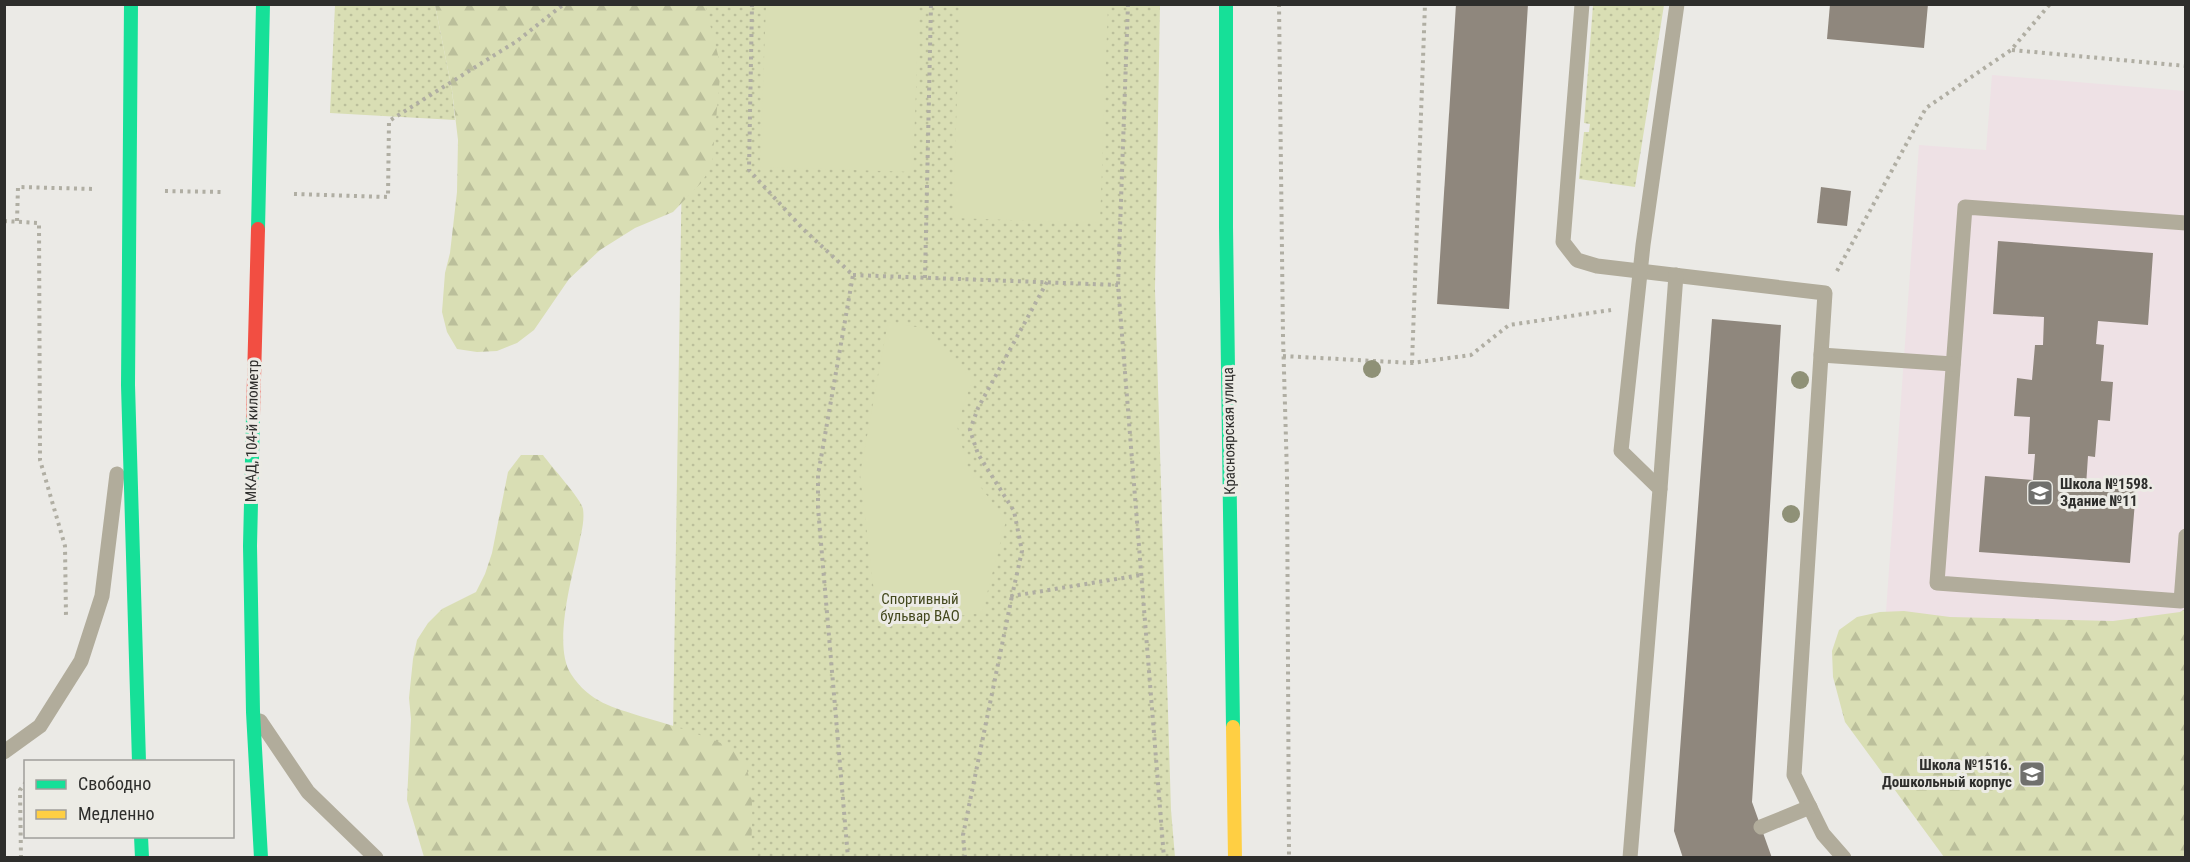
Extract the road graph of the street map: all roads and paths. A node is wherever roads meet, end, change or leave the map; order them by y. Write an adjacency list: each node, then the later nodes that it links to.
1 (131, 4): 34 (main road)
2 (263, 4): 40 (main road, МКАД, 104-й километр)
3 (564, 4): 18 (path)
4 (752, 4): 23 (path)
5 (931, 4): 25 (path)
6 (1128, 4): 27 (path)
7 (1226, 4): 54 (main road, Красноярская улица)
8 (1279, 4): 31 (path)
9 (1425, 4): 32 (path)
10 (1582, 4): 22 (lane)
11 (1677, 4): 22 (lane)
12 (2050, 4): 13 (path)
13 (2012, 50): 14 (path); 28 (path)
14 (2186, 66)
15 (102, 189): 20 (path)
16 (161, 190): 17 (path)
17 (233, 193)
18 (292, 194)
19 (4, 221): 20 (path)
20 (17, 221): 39 (path)
21 (2186, 223): 33 (lane)
22 (1641, 271): 24 (lane); 29 (lane)
23 (853, 275): 25 (path); 51 (path)
24 (1676, 275): 28 (lane); 35 (lane)
25 (925, 278): 26 (path)
26 (1047, 282): 27 (path); 38 (path)
27 (1118, 285): 37 (path)
28 (1825, 293): 30 (lane)
29 (1635, 306): 32 (path); 35 (lane)
30 (1821, 355): 33 (lane); 44 (lane)
31 (1283, 356): 32 (path); 55 (path)
32 (1412, 363)
33 (1953, 364): 36 (lane)
34 (128, 385): 41 (lane); 42 (main road)
35 (1659, 489): 56 (lane)
36 (2186, 536)
37 (1141, 575): 38 (path); 53 (path)
38 (1012, 596): 52 (path)
39 (66, 617)
40 (253, 712): 49 (main road, МКАД, 104-й километр); 50 (lane)
41 (4, 752)
42 (139, 760)
43 (24, 785): 47 (path)
44 (1810, 807): 45 (lane); 57 (lane)
45 (1761, 827)
46 (141, 838): 48 (main road)
47 (21, 858)
48 (142, 858)
49 (261, 858)
50 (376, 858)
51 (848, 858)
52 (965, 858)
53 (1164, 858)
54 (1235, 858)
55 (1288, 858)
56 (1630, 858)
57 (1844, 858)

